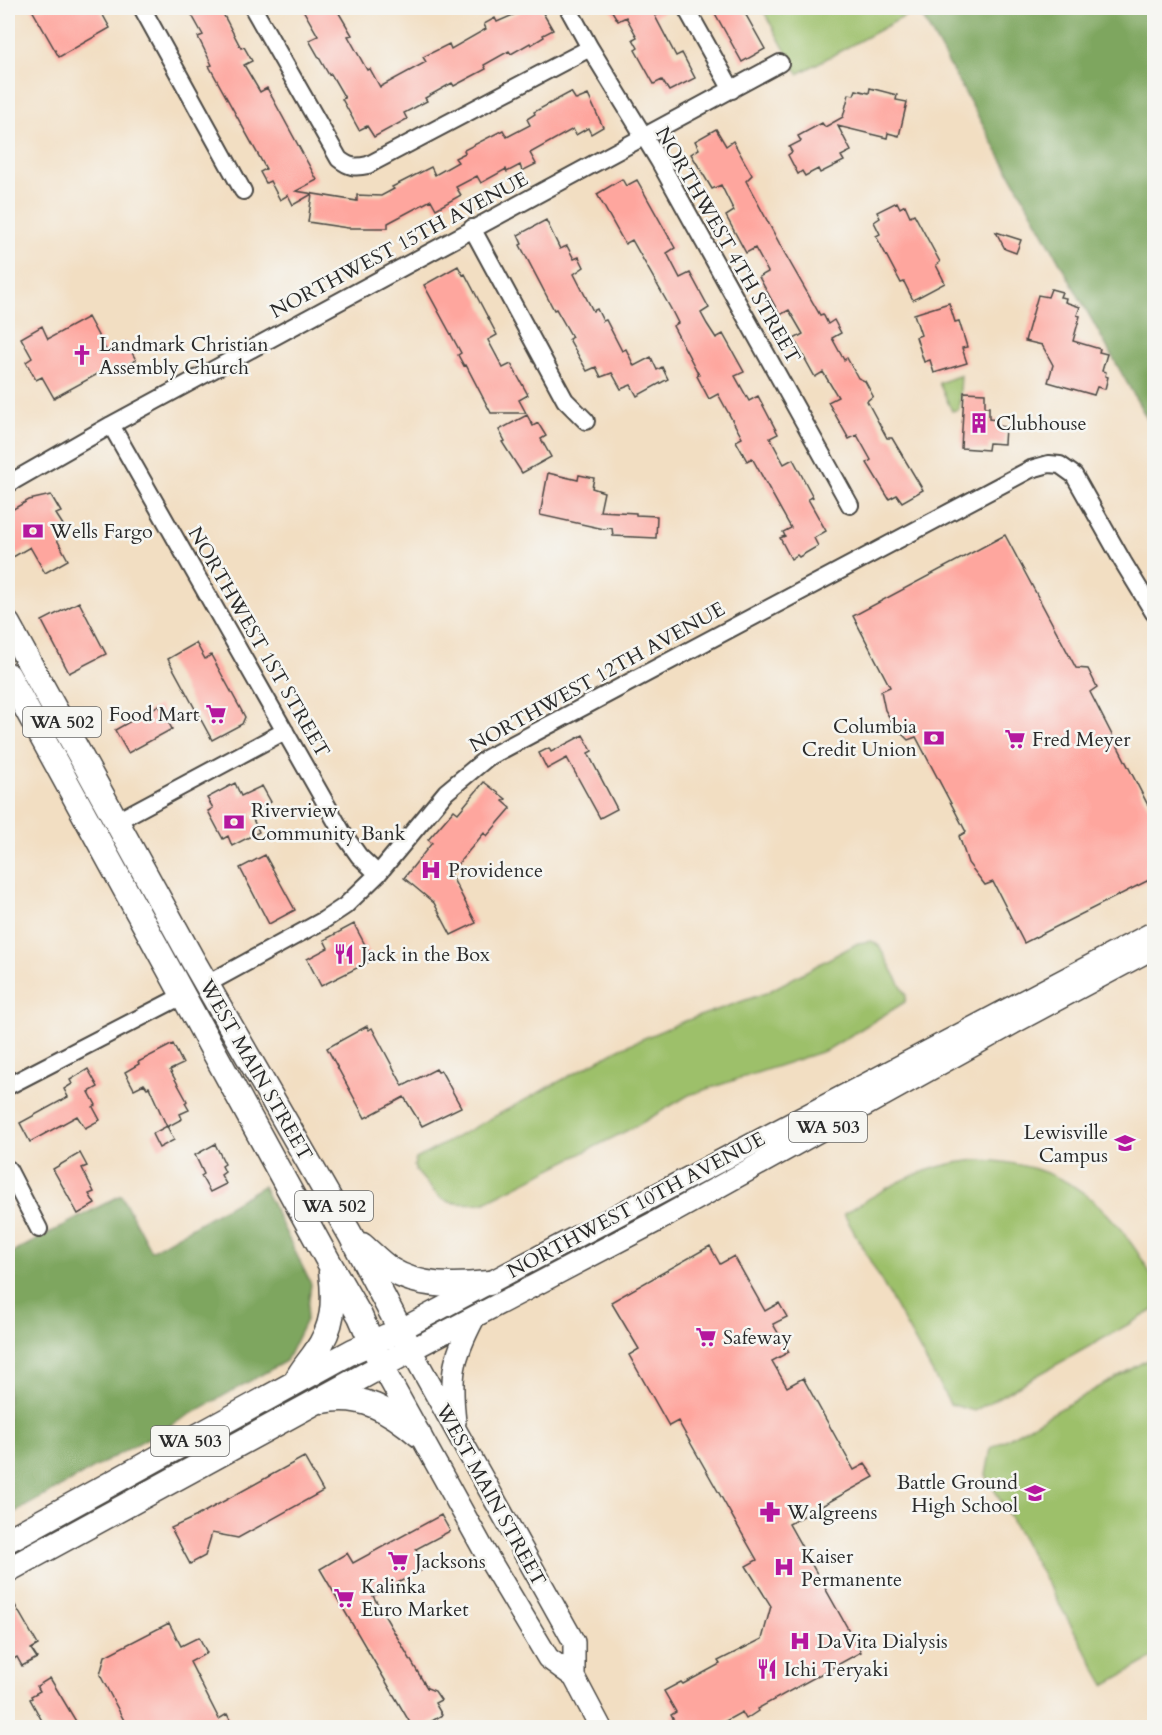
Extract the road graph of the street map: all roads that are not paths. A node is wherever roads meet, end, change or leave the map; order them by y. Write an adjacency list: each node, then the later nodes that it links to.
1 (142, 8): 9 (street)
2 (253, 8): 5 (street)
3 (568, 8): 5 (street, NORTHWEST 4TH STREET)
4 (686, 8): 7 (street)
5 (590, 48): 8 (street, NORTHWEST 4TH STREET)
6 (780, 63): 7 (street, NORTHWEST 15TH AVENUE)
7 (732, 90): 8 (street, NORTHWEST 15TH AVENUE)
8 (644, 138): 10 (street, NORTHWEST 15TH AVENUE); 14 (street, NORTHWEST 4TH STREET)
9 (243, 191)
10 (472, 228): 11 (street); 12 (street, NORTHWEST 15TH AVENUE)
11 (586, 421)
12 (111, 425): 13 (street, NORTHWEST 15TH AVENUE); 18 (street, NORTHWEST 1ST STREET)
13 (8, 484)
14 (850, 505)
15 (1155, 613): 20 (street, NORTHWEST 12TH AVENUE)
16 (8, 624): 19 (highway, WEST MAIN STREET / WA 502)
17 (8, 675): 24 (highway, WEST MAIN STREET / WA 502)
18 (285, 730): 19 (street); 20 (street, NORTHWEST 1ST STREET)
19 (117, 821): 23 (highway, WEST MAIN STREET / WA 502)
20 (378, 874): 23 (street, NORTHWEST 12TH AVENUE)
21 (1155, 932): 30 (main road, NORTHWEST 10TH AVENUE / WA 503)
22 (1155, 948): 31 (main road, NORTHWEST 10TH AVENUE / WA 503)
23 (207, 984): 28 (highway, WEST MAIN STREET / WA 502)
24 (182, 996): 25 (street); 29 (highway, WEST MAIN STREET / WA 502)
25 (8, 1086)
26 (8, 1169): 27 (street)
27 (39, 1229)
28 (350, 1234): 30 (highway); 32 (highway, WEST MAIN STREET / WA 502)
29 (331, 1266): 33 (highway, WEST MAIN STREET / WA 502); 35 (highway)
30 (489, 1283): 32 (main road, NORTHWEST 10TH AVENUE / WA 503)
31 (474, 1318): 32 (main road, NORTHWEST 10TH AVENUE / WA 503); 37 (main road)
32 (406, 1340): 33 (highway, NORTHWEST 10TH AVENUE / WA 503); 34 (highway, WA 503); 37 (main road, WEST MAIN STREET)
33 (372, 1342): 34 (highway, WEST MAIN STREET / WA 502); 35 (highway, WA 503)
34 (382, 1366): 36 (highway, WA 503); 38 (main road, WEST MAIN STREET)
35 (294, 1385): 39 (highway, WA 503)
36 (315, 1402): 38 (highway); 40 (highway, WA 503)
37 (456, 1432): 41 (main road, WEST MAIN STREET)
38 (419, 1435): 41 (main road, WEST MAIN STREET)
39 (8, 1540)
40 (8, 1570)
41 (574, 1677): 42 (main road, WEST MAIN STREET)
42 (601, 1728)

